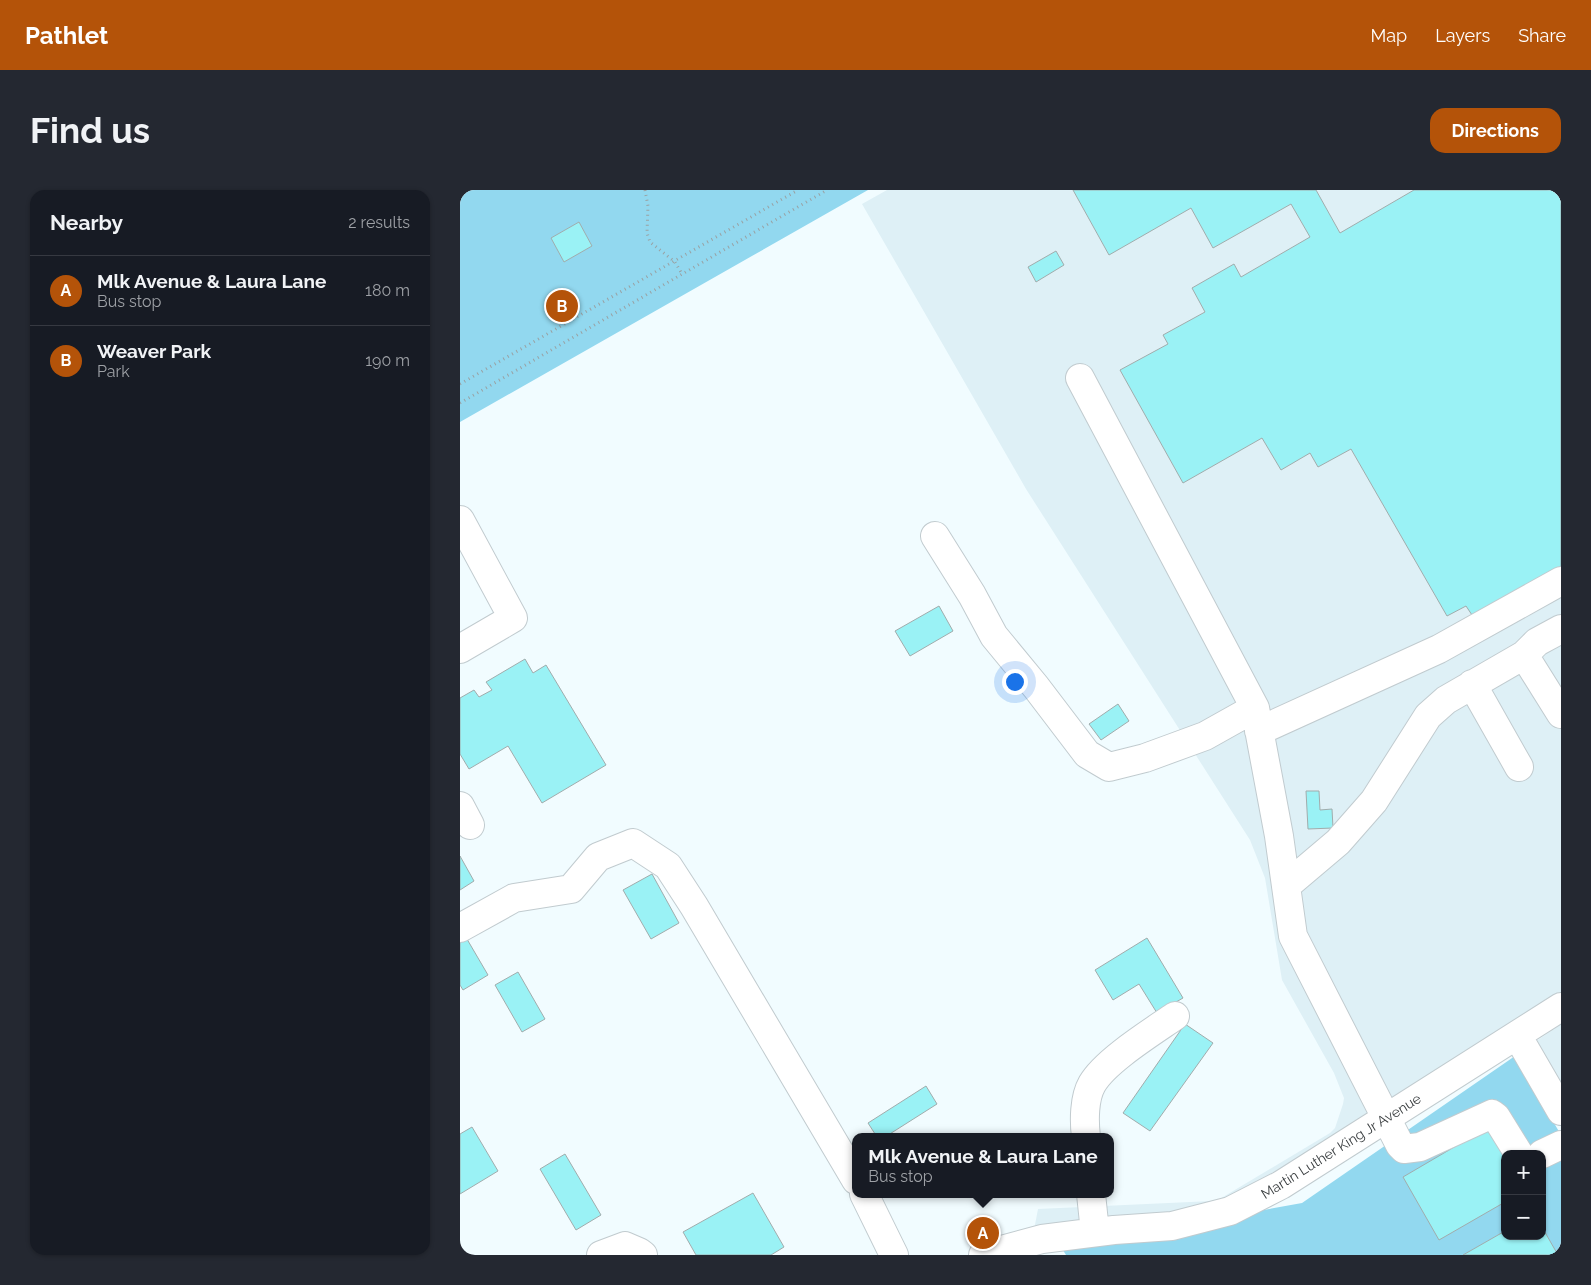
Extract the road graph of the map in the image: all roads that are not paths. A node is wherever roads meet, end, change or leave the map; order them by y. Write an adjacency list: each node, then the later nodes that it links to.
1 (1080, 378): 10 (street)
2 (460, 520): 6 (street)
3 (935, 536): 10 (street)
4 (1561, 581): 10 (street)
5 (1561, 629): 7 (street)
6 (460, 649)
7 (1524, 655): 8 (street); 9 (street)
8 (1472, 684): 11 (street); 12 (street)
9 (1561, 714)
10 (1257, 720): 12 (street)
11 (1519, 767)
12 (1286, 886): 18 (street)
13 (460, 928): 23 (street)
14 (1561, 1006): 16 (street, Martin Luther King Jr Avenue)
15 (1175, 1016): 19 (street)
16 (1517, 1035): 17 (street); 18 (street, Martin Luther King Jr Avenue)
17 (1561, 1111)
18 (1387, 1118): 21 (street); 26 (street, Martin Luther King Jr Avenue)
19 (1086, 1133)
20 (1561, 1145): 22 (street)
21 (1517, 1150)
22 (1546, 1152)
23 (852, 1173)
24 (866, 1198): 30 (street)
25 (1091, 1198): 26 (street)
26 (1095, 1232): 27 (street, Martin Luther King Jr Avenue)
27 (1047, 1247): 31 (street, Martin Luther King Jr Avenue)
28 (602, 1255): 29 (street)
29 (643, 1255)
30 (894, 1255)
31 (983, 1255)

